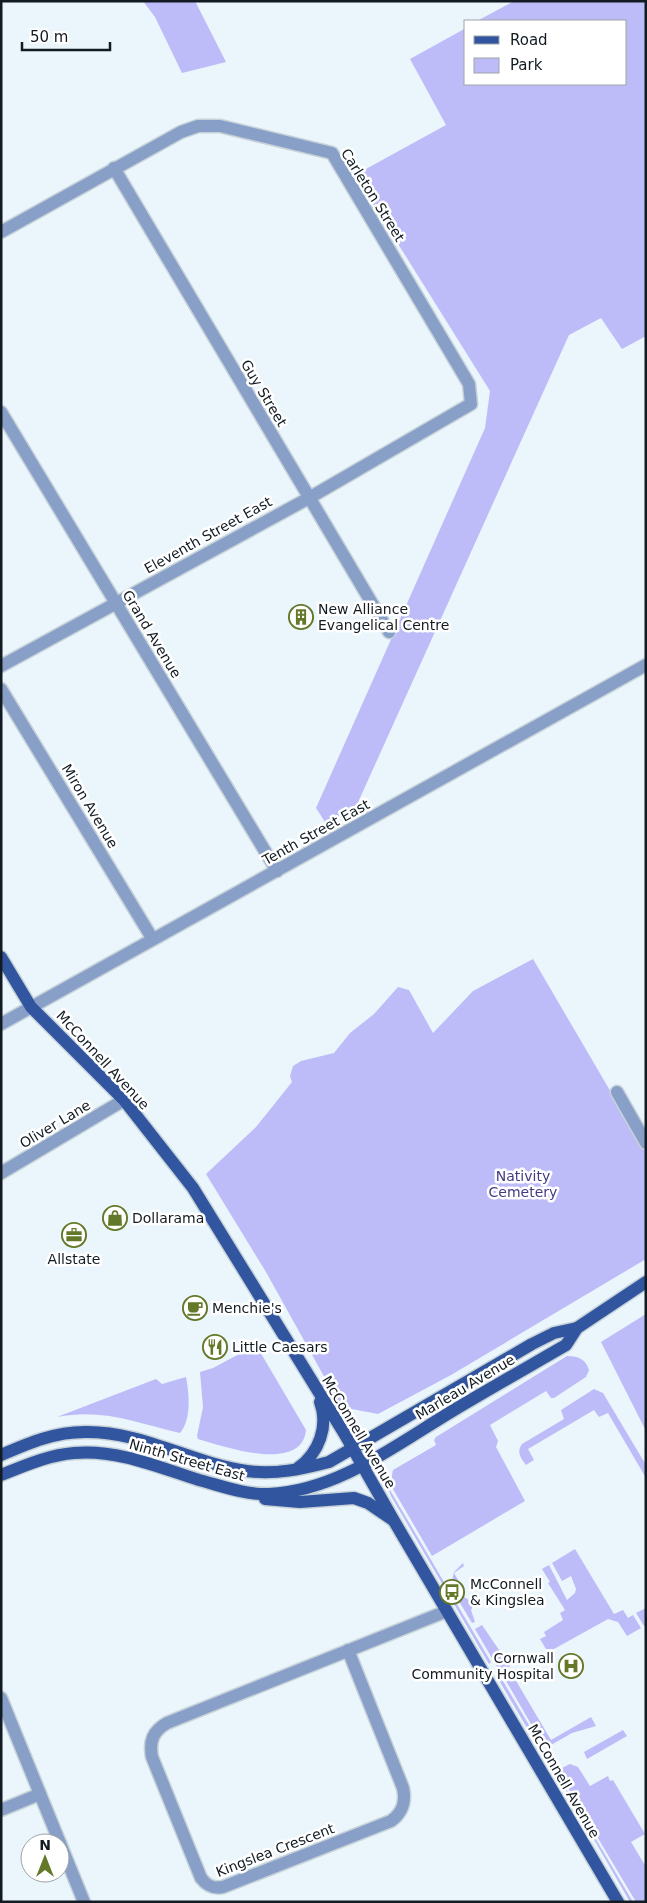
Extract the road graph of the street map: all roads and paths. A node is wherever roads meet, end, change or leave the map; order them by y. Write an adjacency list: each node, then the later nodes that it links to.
1 (117, 167): 2 (street); 4 (street, Carleton Street); 5 (street, Guy Street)
2 (1, 232)
3 (1, 412): 6 (street, Grand Avenue)
4 (428, 430): 5 (street, Eleventh Street East)
5 (309, 498): 6 (street, Eleventh Street East); 7 (street, Guy Street)
6 (116, 603): 9 (street, Eleventh Street East); 11 (street, Grand Avenue)
7 (389, 632)
8 (646, 664): 11 (street, Tenth Street East)
9 (1, 666)
10 (1, 689): 12 (street, Miron Avenue)
11 (277, 871): 12 (street, Tenth Street East)
12 (152, 938): 14 (street, Tenth Street East)
13 (1, 958): 14 (main road, McConnell Avenue)
14 (31, 1007): 15 (street, Tenth Street East); 17 (main road, McConnell Avenue)
15 (1, 1024)
16 (617, 1092): 18 (street)
17 (124, 1100): 19 (street, Oliver Lane); 22 (main road, McConnell Avenue)
18 (646, 1143)
19 (1, 1173)
20 (646, 1282): 21 (main road, Marleau Avenue)
21 (577, 1328): 23 (main road, Marleau Avenue); 25 (main road, Marleau Avenue)
22 (313, 1383): 23 (main road, McConnell Avenue); 26 (main road)
23 (353, 1448): 25 (main road, McConnell Avenue); 26 (main road, Ninth Street East)
24 (1, 1455): 26 (main road, Ninth Street East)
25 (363, 1464): 28 (main road, Ninth Street East); 29 (main road, McConnell Avenue)
26 (294, 1470)
27 (1, 1475): 28 (main road, Ninth Street East)
28 (234, 1490): 29 (main road)
29 (394, 1521): 30 (main road, McConnell Avenue)
30 (447, 1611): 31 (street, Kingslea Crescent); 38 (main road, McConnell Avenue)
31 (348, 1650): 31 (street, Kingslea Crescent)
32 (1, 1698): 33 (street)
33 (40, 1794): 34 (street); 35 (street)
34 (1, 1810)
35 (56, 1833)
36 (70, 1868): 37 (street)
37 (84, 1902)
38 (618, 1902)

